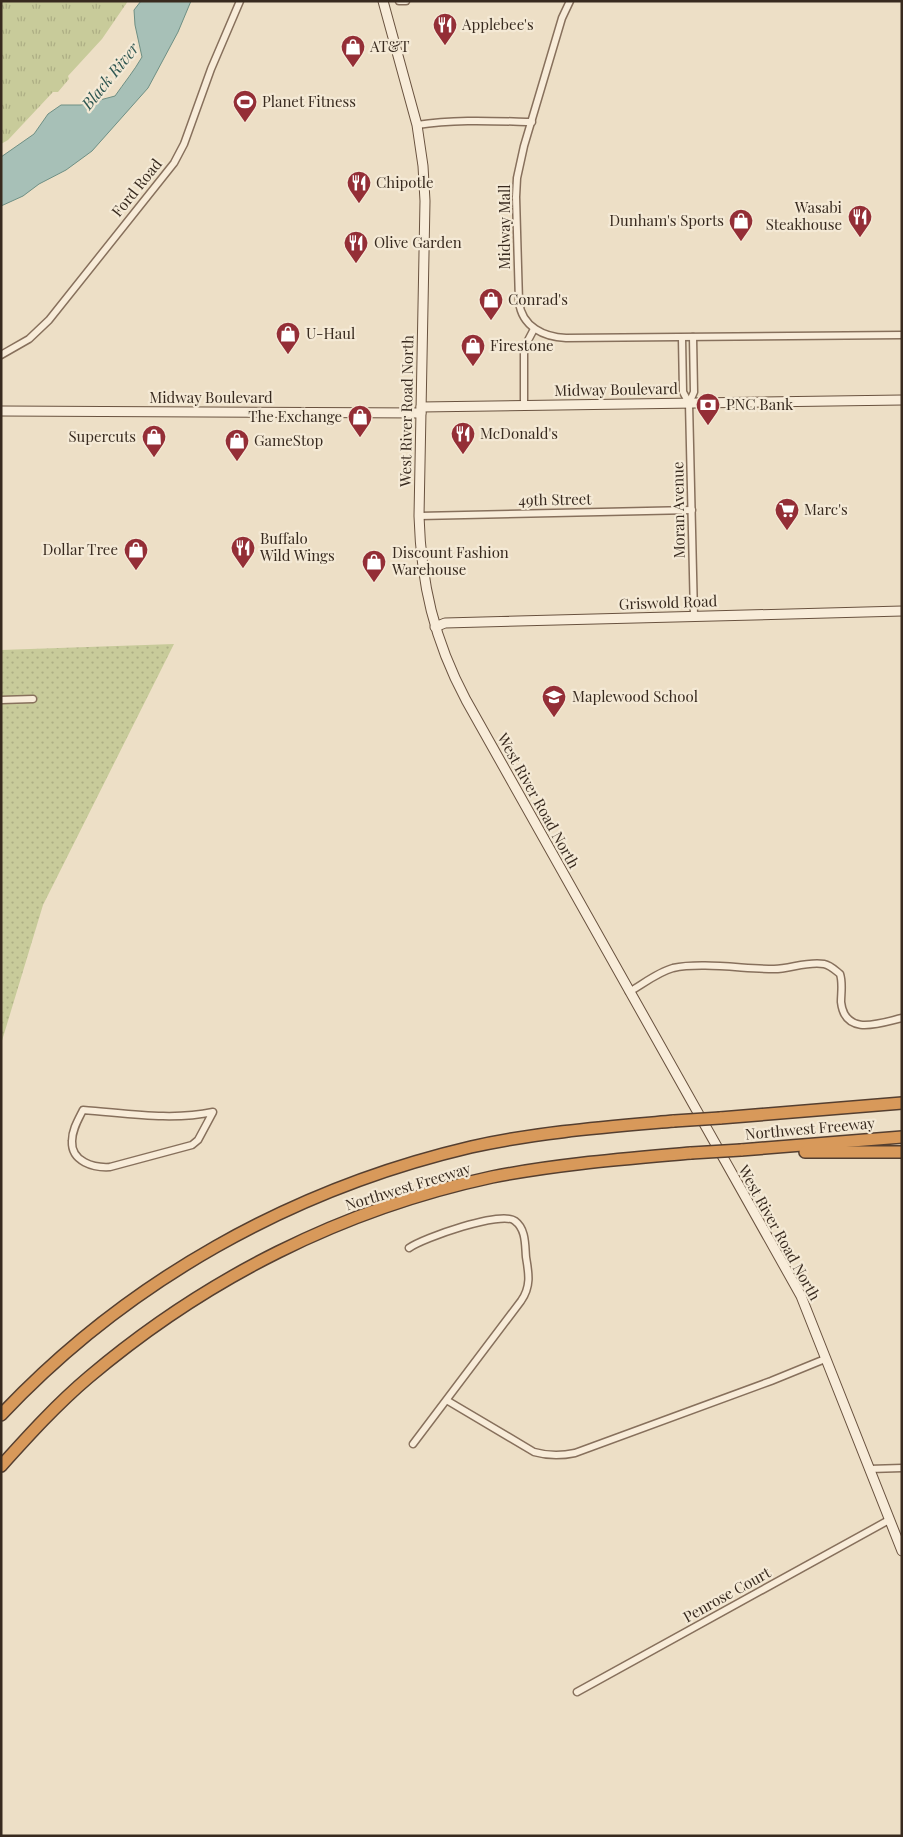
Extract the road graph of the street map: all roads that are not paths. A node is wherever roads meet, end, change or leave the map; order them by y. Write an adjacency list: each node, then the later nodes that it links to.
1 (240, 1): 12 (street, Ford Road)
2 (399, 1): 3 (street)
3 (406, 1)
4 (570, 1): 6 (street, Midway Mall)
5 (385, 2): 7 (street, West River Road North)
6 (532, 122): 7 (street); 8 (street, Midway Mall)
7 (417, 124): 16 (street, West River Road North)
8 (534, 329): 11 (street); 15 (street)
9 (902, 335): 10 (street)
10 (693, 337): 11 (street); 14 (street, Moran Avenue)
11 (682, 338): 14 (street, Moran Avenue)
12 (1, 355)
13 (902, 400): 14 (street, Midway Boulevard)
14 (689, 403): 15 (street, Midway Boulevard); 18 (street, Moran Avenue)
15 (524, 404): 16 (street, Midway Boulevard)
16 (421, 410): 17 (street, Midway Boulevard); 19 (street, West River Road North)
17 (1, 411)
18 (692, 510): 19 (street, 49th Street); 21 (street, Moran Avenue)
19 (419, 516): 22 (street, West River Road North)
20 (902, 611): 21 (street, Griswold Road)
21 (694, 616): 22 (street, Griswold Road)
22 (435, 627): 25 (street, West River Road North)
23 (33, 699): 24 (street)
24 (1, 700)
25 (629, 992): 26 (street); 35 (street, West River Road North)
26 (902, 1018)
27 (902, 1096): 29 (highway)
28 (902, 1103): 29 (highway, Northwest Freeway)
29 (769, 1114): 37 (highway, Northwest Freeway, bridge)
30 (194, 1116): 30 (street)
31 (902, 1137): 32 (highway, Northwest Freeway)
32 (741, 1152): 33 (highway); 39 (highway, Northwest Freeway)
33 (902, 1152)
34 (409, 1248): 36 (street)
35 (825, 1358): 36 (street); 41 (street, West River Road North)
36 (448, 1401): 38 (street)
37 (1, 1415)
38 (413, 1444)
39 (1, 1466)
40 (902, 1468): 41 (street)
41 (869, 1469): 42 (street, West River Road North)
42 (890, 1520): 43 (street, West River Road North); 44 (street, Penrose Court)
43 (902, 1551)
44 (578, 1692)

